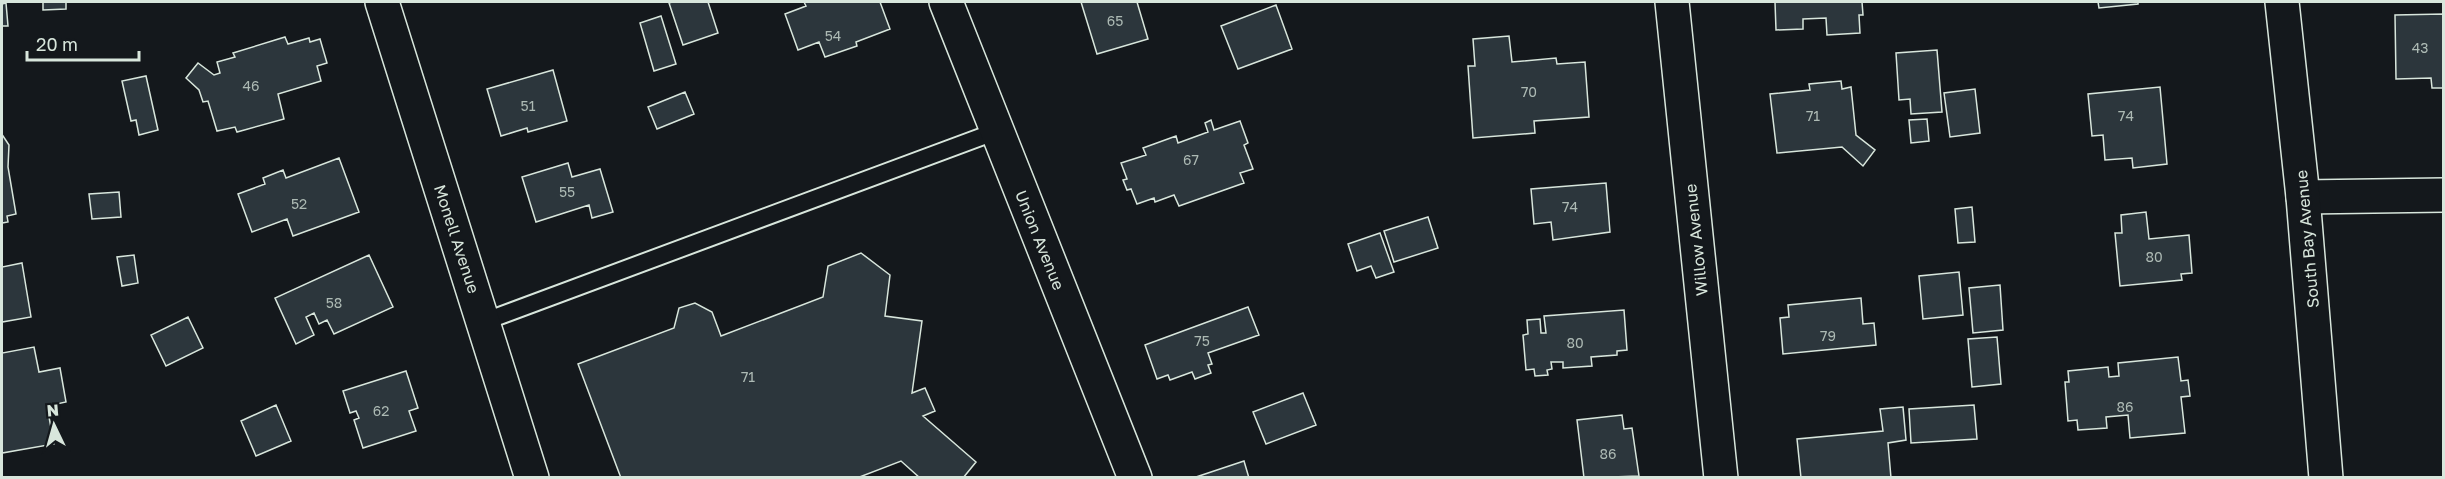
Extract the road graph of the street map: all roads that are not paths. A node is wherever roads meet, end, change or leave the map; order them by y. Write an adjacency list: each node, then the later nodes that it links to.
1 (382, 2): 8 (street, Monell Avenue)
2 (946, 2): 5 (street, Union Avenue)
3 (1672, 2): 11 (street, Willow Avenue)
4 (2282, 2): 7 (street, South Bay Avenue)
5 (997, 131): 8 (lane); 10 (street, Union Avenue)
6 (2444, 195): 7 (street)
7 (2303, 196): 12 (street, South Bay Avenue)
8 (483, 322): 9 (street, Monell Avenue)
9 (532, 477)
10 (1135, 477)
11 (1721, 477)
12 (2326, 477)

